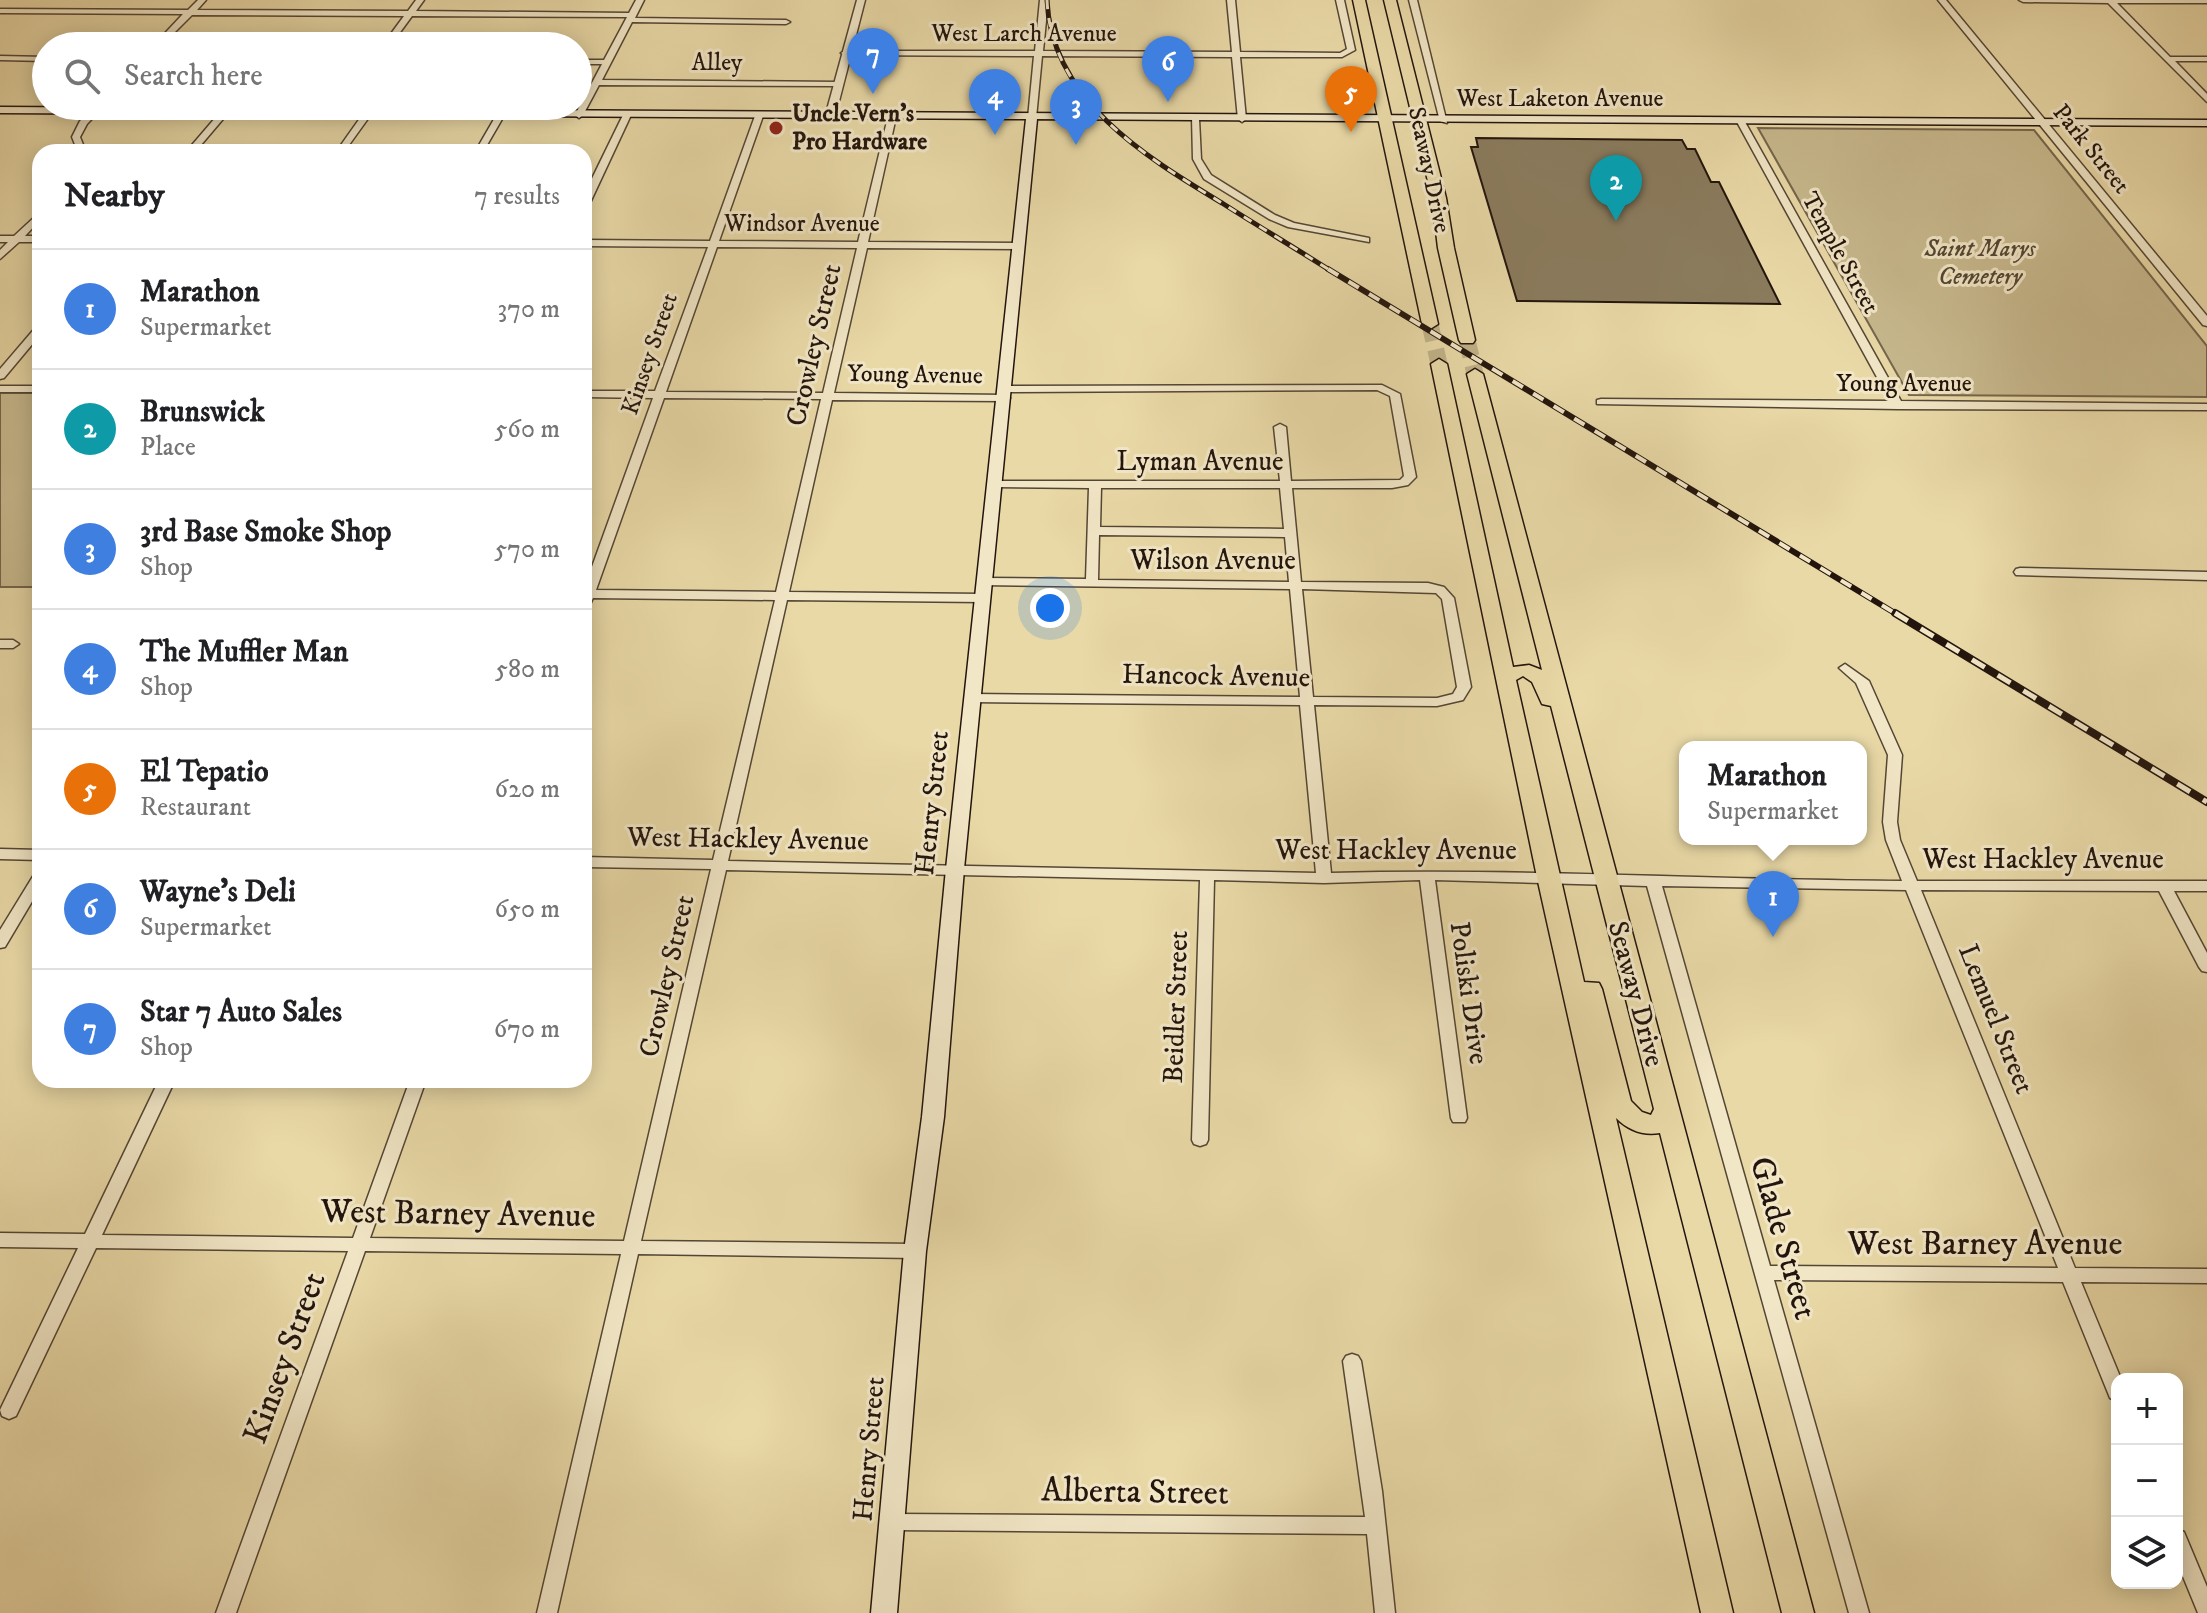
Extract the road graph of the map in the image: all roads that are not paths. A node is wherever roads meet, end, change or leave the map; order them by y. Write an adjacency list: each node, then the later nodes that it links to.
1 (202, 0): 16 (street)
2 (420, 0): 17 (street)
3 (640, 0): 18 (street)
4 (861, 0): 23 (street)
5 (1044, 0): 24 (street, Henry Street)
6 (1231, 0): 25 (street)
7 (1340, 0): 25 (street, West Larch Avenue)
8 (1359, 0): 22 (highway, Seaway Drive)
9 (1390, 0): 41 (highway, Seaway Drive)
10 (1413, 0): 51 (street)
11 (1942, 0): 53 (street, Park Street)
12 (2023, 0): 13 (street)
13 (2110, 0): 14 (street); 28 (street)
14 (2207, 1)
15 (0, 11): 16 (street)
16 (190, 12): 17 (street); 20 (street)
17 (410, 13): 18 (street); 21 (street)
18 (633, 18): 19 (street); 31 (street)
19 (786, 22)
20 (171, 32)
21 (396, 32)
22 (1366, 36): 41 (highway); 55 (highway, Seaway Drive)
23 (845, 53): 24 (street, West Larch Avenue); 33 (street)
24 (1038, 54): 25 (street, West Larch Avenue); 44 (street, Henry Street)
25 (1237, 55): 46 (street)
26 (0, 58): 27 (street)
27 (32, 59)
28 (2168, 59): 29 (street); 35 (street)
29 (2207, 59)
30 (592, 62): 31 (street)
31 (607, 62): 32 (street)
32 (597, 82): 33 (street, Alley); 34 (street)
33 (837, 84): 42 (street)
34 (592, 91)
35 (2207, 99)
36 (0, 110): 37 (main road, West Laketon Avenue)
37 (32, 110)
38 (592, 115): 39 (main road, West Laketon Avenue)
39 (627, 115): 40 (main road, West Laketon Avenue); 60 (street)
40 (759, 116): 42 (main road, West Laketon Avenue); 68 (street, Kinsey Street)
41 (1417, 116): 51 (main road, West Laketon Avenue); 55 (main road, West Laketon Avenue); 61 (highway, Seaway Drive)
42 (830, 117): 43 (main road, West Laketon Avenue)
43 (892, 117): 44 (main road, West Laketon Avenue); 69 (street, Crowley Street)
44 (1032, 118): 45 (main road, West Laketon Avenue); 70 (main road, Henry Street)
45 (1195, 119): 46 (main road, West Laketon Avenue); 66 (street)
46 (1242, 119): 55 (main road, West Laketon Avenue)
47 (86, 120): 56 (street)
48 (218, 120): 57 (street)
49 (363, 120): 58 (street)
50 (498, 120): 59 (street)
51 (1444, 121): 52 (main road, West Laketon Avenue)
52 (1741, 122): 53 (main road, West Laketon Avenue); 86 (street, Temple Street)
53 (2043, 122): 54 (main road, West Laketon Avenue); 72 (street, Park Street)
54 (2207, 123)
55 (1385, 125): 61 (highway); 73 (highway, Seaway Drive)
56 (79, 144)
57 (197, 144)
58 (346, 144)
59 (484, 144)
60 (592, 188)
61 (1439, 198): 75 (highway, Seaway Drive)
62 (32, 223): 64 (street)
63 (0, 239): 64 (street)
64 (16, 239): 65 (street); 71 (street)
65 (32, 239)
66 (1366, 240)
67 (592, 243): 68 (street, Windsor Avenue)
68 (714, 244): 69 (street, Windsor Avenue); 83 (street, Kinsey Street)
69 (864, 245): 70 (street, Windsor Avenue); 84 (street, Crowley Street)
70 (1019, 246): 82 (main road, Henry Street)
71 (0, 256)
72 (2207, 323)
73 (1430, 324)
74 (32, 338): 78 (street)
75 (1467, 340)
76 (1439, 364): 104 (highway, Seaway Drive)
77 (1475, 374): 112 (highway, Seaway Drive)
78 (0, 376)
79 (0, 389): 80 (street)
80 (32, 389)
81 (592, 394): 83 (street, Young Avenue)
82 (1005, 394): 84 (street, Young Avenue); 89 (street, Young Avenue); 90 (main road, Henry Street)
83 (661, 395): 84 (street, Young Avenue); 97 (street, Kinsey Street)
84 (830, 396): 101 (street, Crowley Street)
85 (1601, 402): 86 (street, Young Avenue)
86 (1898, 406): 87 (street, Young Avenue)
87 (2207, 407)
88 (1280, 427): 92 (street)
89 (1404, 483): 92 (street, Lyman Avenue)
90 (996, 484): 91 (street, Lyman Avenue); 100 (main road, Henry Street)
91 (1095, 484): 92 (street, Lyman Avenue); 93 (street)
92 (1286, 485): 94 (street)
93 (1095, 531): 94 (street); 98 (street)
94 (1290, 533): 99 (street)
95 (2020, 572): 96 (street)
96 (2207, 576)
97 (592, 579)
98 (1092, 583): 99 (street, Wilson Avenue); 100 (street, Wilson Avenue)
99 (1296, 585): 105 (street, Wilson Avenue); 107 (street)
100 (984, 590): 101 (street, Wilson Avenue); 106 (main road, Henry Street)
101 (782, 596): 102 (street, Wilson Avenue); 111 (street, Crowley Street)
102 (592, 598)
103 (1845, 668): 119 (street, Lemuel Street)
104 (1507, 677): 112 (highway); 116 (highway, Seaway Drive)
105 (1458, 697): 107 (street, Hancock Avenue)
106 (972, 698): 107 (street, Hancock Avenue); 113 (main road, Henry Street)
107 (1305, 701): 117 (street)
108 (0, 854): 109 (street)
109 (32, 855)
110 (592, 862): 111 (street, West Hackley Avenue)
111 (719, 865): 113 (street, West Hackley Avenue); 134 (street, Crowley Street)
112 (1604, 868): 116 (street, West Hackley Avenue); 118 (street, West Hackley Avenue); 128 (highway, Seaway Drive)
113 (955, 869): 114 (street, West Hackley Avenue); 135 (main road, Henry Street)
114 (1207, 875): 117 (street, West Hackley Avenue); 130 (street, Beidler Street)
115 (1427, 875): 116 (street, West Hackley Avenue); 117 (street, West Hackley Avenue); 129 (street, Poliski Drive)
116 (1548, 877): 123 (highway, Seaway Drive)
117 (1324, 878)
118 (1653, 880): 119 (street, West Hackley Avenue); 136 (street, Glade Street)
119 (1912, 884): 120 (street, West Hackley Avenue); 137 (street, Lemuel Street)
120 (2164, 886): 121 (street, West Hackley Avenue); 125 (street)
121 (2207, 886)
122 (32, 889): 124 (street)
123 (1556, 904): 128 (highway); 150 (highway, Seaway Drive)
124 (0, 943)
125 (2207, 967)
126 (163, 1088): 132 (street)
127 (415, 1088): 133 (street, Kinsey Street)
128 (1667, 1108): 151 (highway, Seaway Drive)
129 (1459, 1118)
130 (1200, 1140)
131 (0, 1240): 132 (street, West Barney Avenue)
132 (90, 1241): 133 (street, West Barney Avenue); 141 (street)
133 (361, 1242): 134 (street, West Barney Avenue); 146 (street, Kinsey Street)
134 (632, 1247): 135 (street, West Barney Avenue); 147 (street, Crowley Street)
135 (915, 1251): 142 (main road, Henry Street)
136 (1762, 1273): 137 (street, West Barney Avenue); 152 (street, Glade Street)
137 (2068, 1274): 138 (street, West Barney Avenue); 140 (street, Lemuel Street)
138 (2207, 1276)
139 (1352, 1361): 143 (street)
140 (2111, 1378)
141 (9, 1411)
142 (893, 1522): 143 (street, Alberta Street); 148 (main road, Henry Street)
143 (1375, 1526): 149 (street)
144 (2183, 1553): 145 (street)
145 (2207, 1611)
146 (226, 1613)
147 (547, 1613)
148 (884, 1613)
149 (1385, 1613)
150 (1717, 1613)
151 (1798, 1613)
152 (1859, 1613)

